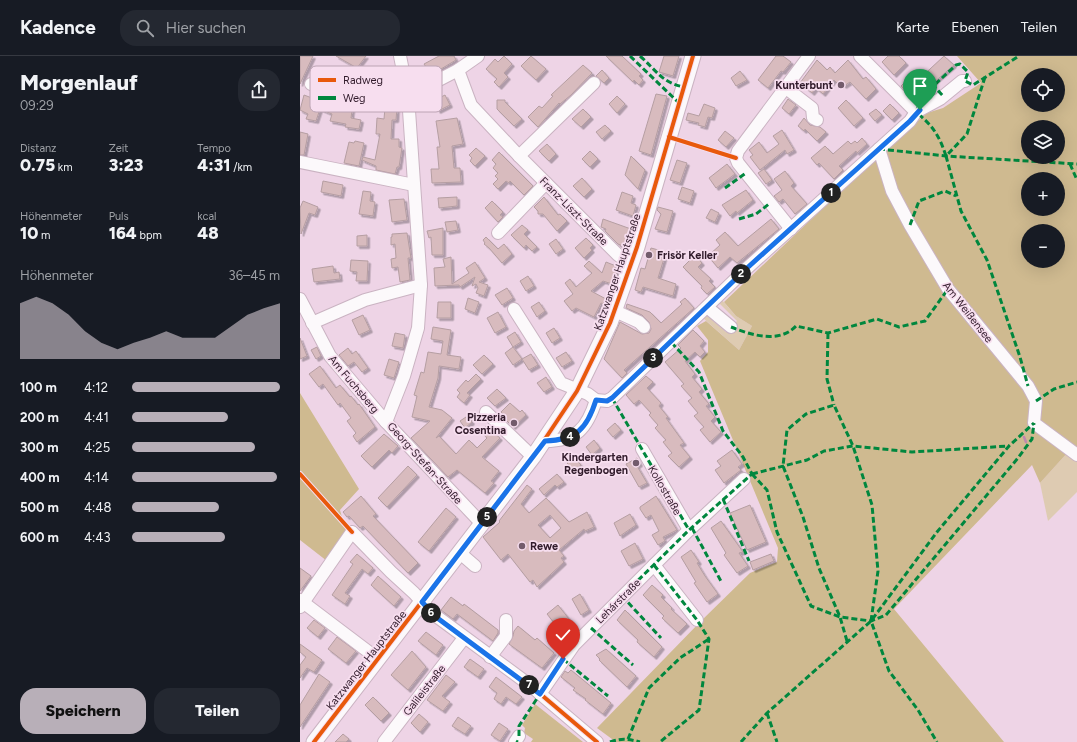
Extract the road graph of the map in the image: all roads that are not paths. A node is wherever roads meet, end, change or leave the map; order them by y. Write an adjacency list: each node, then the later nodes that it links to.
1 (400, 56): 6 (street, Georg-Stefan-Straße)
2 (478, 56): 7 (street)
3 (693, 56): 22 (main road, Katzwanger Hauptstraße)
4 (809, 56): 11 (street)
5 (860, 56): 13 (street)
6 (402, 66)
7 (458, 70): 8 (street); 16 (street, Franz-Liszt-Straße)
8 (442, 79)
9 (965, 81): 13 (street)
10 (594, 83): 16 (street)
11 (786, 88): 14 (street); 20 (street)
12 (409, 112): 19 (street, Georg-Stefan-Straße)
13 (916, 112): 15 (street)
14 (817, 120)
15 (879, 149): 20 (street); 37 (street, Am Weißensee)
16 (519, 156): 18 (street, Franz-Liszt-Straße)
17 (300, 162): 19 (street)
18 (546, 183): 21 (street); 22 (street, Franz-Liszt-Straße)
19 (414, 185): 23 (street, Georg-Stefan-Straße)
20 (791, 229): 25 (street)
21 (498, 232)
22 (631, 265): 27 (main road, Katzwanger Hauptstraße)
23 (421, 285): 28 (street); 34 (street, Georg-Stefan-Straße)
24 (300, 299): 28 (street, Am Fuchsberg)
25 (706, 307): 30 (street); 32 (street)
26 (514, 308): 31 (street)
27 (615, 312): 29 (street); 31 (main road, Katzwanger Hauptstraße)
28 (312, 323): 34 (street, Am Fuchsberg)
29 (644, 327)
30 (731, 327)
31 (577, 391): 32 (street); 35 (main road, Katzwanger Hauptstraße)
32 (596, 400): 35 (street)
33 (486, 412): 38 (street)
34 (386, 422): 40 (street, Georg-Stefan-Straße)
35 (545, 441): 38 (main road, Katzwanger Hauptstraße)
36 (642, 449): 41 (street, Kollostraße)
37 (1077, 455)
38 (533, 457): 40 (main road, Katzwanger Hauptstraße)
39 (744, 479): 41 (street, Lehárstraße)
40 (482, 524): 42 (main road, Katzwanger Hauptstraße)
41 (689, 530): 43 (street, Lehárstraße)
42 (460, 553): 44 (street); 45 (main road, Katzwanger Hauptstraße)
43 (654, 565): 48 (street); 52 (street, Lehárstraße)
44 (475, 566)
45 (422, 602): 46 (street); 49 (street); 51 (main road, Katzwanger Hauptstraße)
46 (301, 603): 51 (street)
47 (506, 620): 50 (street)
48 (698, 620)
49 (464, 638): 50 (street); 54 (street, Galileistraße)
50 (490, 657): 52 (street)
51 (378, 659): 53 (main road, Katzwanger Hauptstraße)
52 (540, 694): 55 (street)
53 (314, 742)
54 (384, 742)
55 (597, 742)

